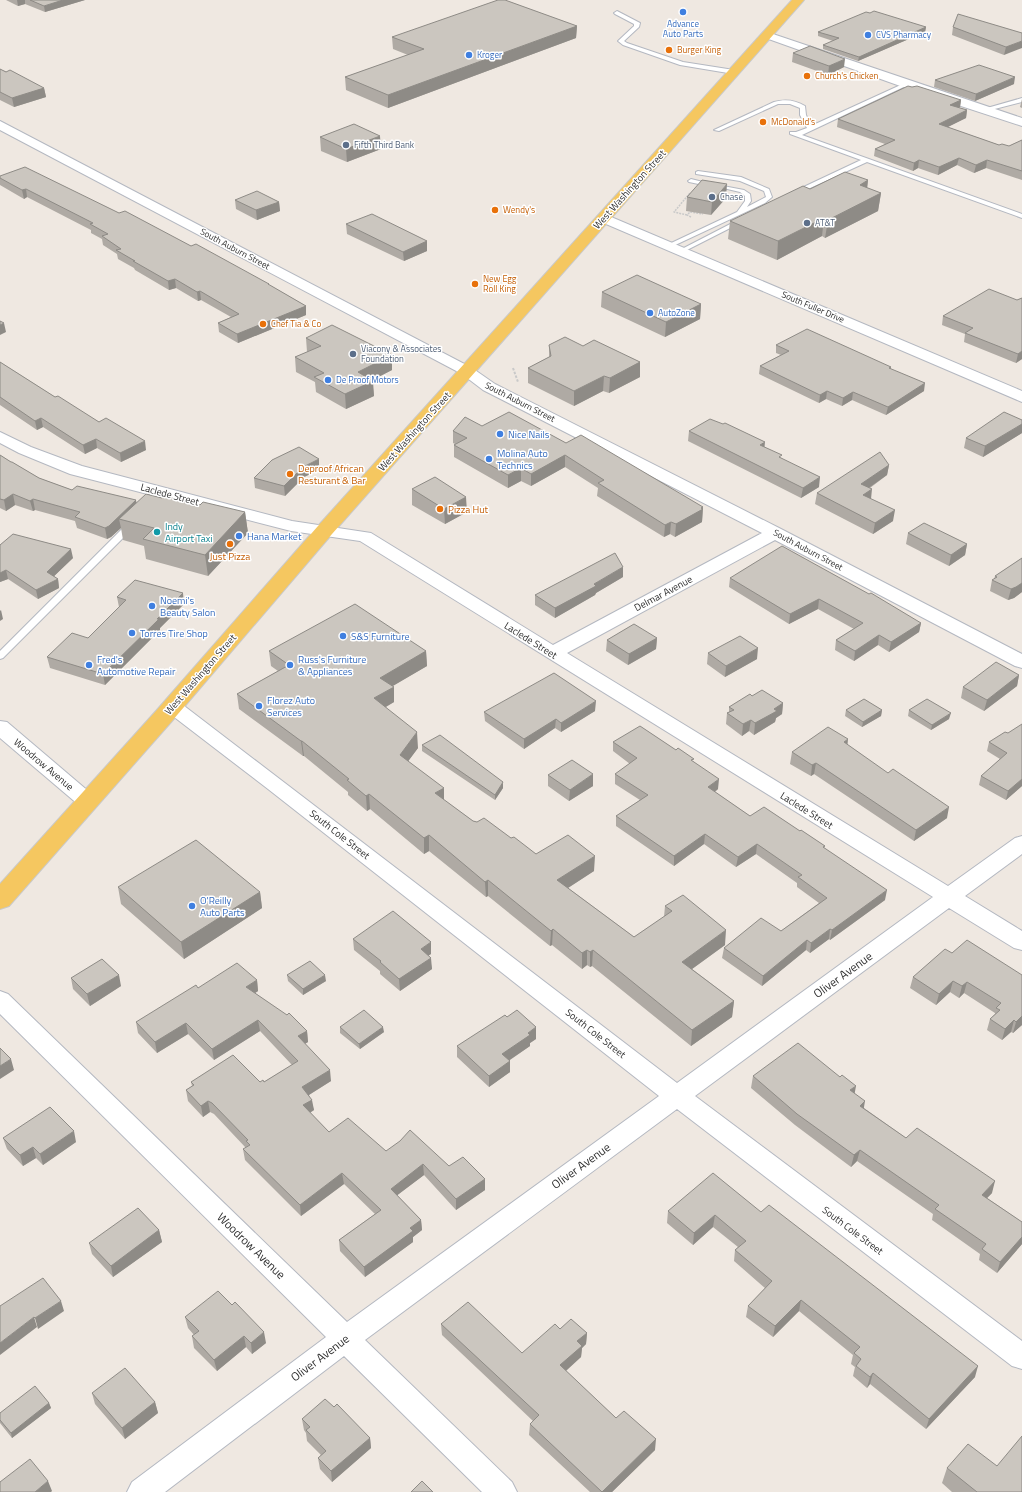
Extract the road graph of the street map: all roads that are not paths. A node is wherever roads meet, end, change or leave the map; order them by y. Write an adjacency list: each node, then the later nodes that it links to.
1 (798, 0): 3 (main road, West Washington Street)
2 (618, 12): 4 (lane)
3 (767, 35): 4 (main road, West Washington Street); 5 (street)
4 (734, 72): 21 (main road, West Washington Street)
5 (907, 84): 7 (street); 12 (lane)
6 (1022, 100): 7 (lane)
7 (983, 110): 8 (street)
8 (1022, 122)
9 (0, 125): 23 (street, South Auburn Street)
10 (808, 126): 11 (lane)
11 (717, 130)
12 (867, 160): 17 (lane); 20 (lane)
13 (698, 173): 19 (lane)
14 (691, 181): 15 (lane)
15 (708, 184)
16 (726, 187): 19 (lane)
17 (791, 196)
18 (770, 206): 22 (lane)
19 (737, 214): 22 (lane)
20 (1022, 216)
21 (604, 218): 22 (street, South Fuller Drive); 23 (main road, West Washington Street)
22 (675, 248): 24 (street, South Fuller Drive)
23 (467, 371): 27 (main road, West Washington Street); 28 (street, South Auburn Street)
24 (1021, 395)
25 (0, 437): 27 (street, Laclede Street)
26 (138, 518): 30 (lane)
27 (325, 530): 29 (street, Laclede Street); 32 (main road, West Washington Street)
28 (775, 533): 29 (street, Delmar Avenue); 31 (street, South Auburn Street)
29 (552, 653): 36 (street, Laclede Street)
30 (0, 656)
31 (1022, 662)
32 (172, 706): 34 (main road, West Washington Street); 40 (street, South Cole Street)
33 (0, 727): 34 (street, Woodrow Avenue)
34 (87, 802): 37 (main road, West Washington Street)
35 (1022, 843): 36 (street, Oliver Avenue)
36 (949, 897): 38 (street, Laclede Street); 40 (street, Oliver Avenue)
37 (0, 900)
38 (1022, 942)
39 (0, 1000): 41 (street, Woodrow Avenue)
40 (677, 1096): 41 (street, Oliver Avenue); 42 (street, South Cole Street)
41 (346, 1339): 43 (street, Oliver Avenue); 44 (street, Woodrow Avenue)
42 (1022, 1357)
43 (142, 1492)
44 (502, 1492)

